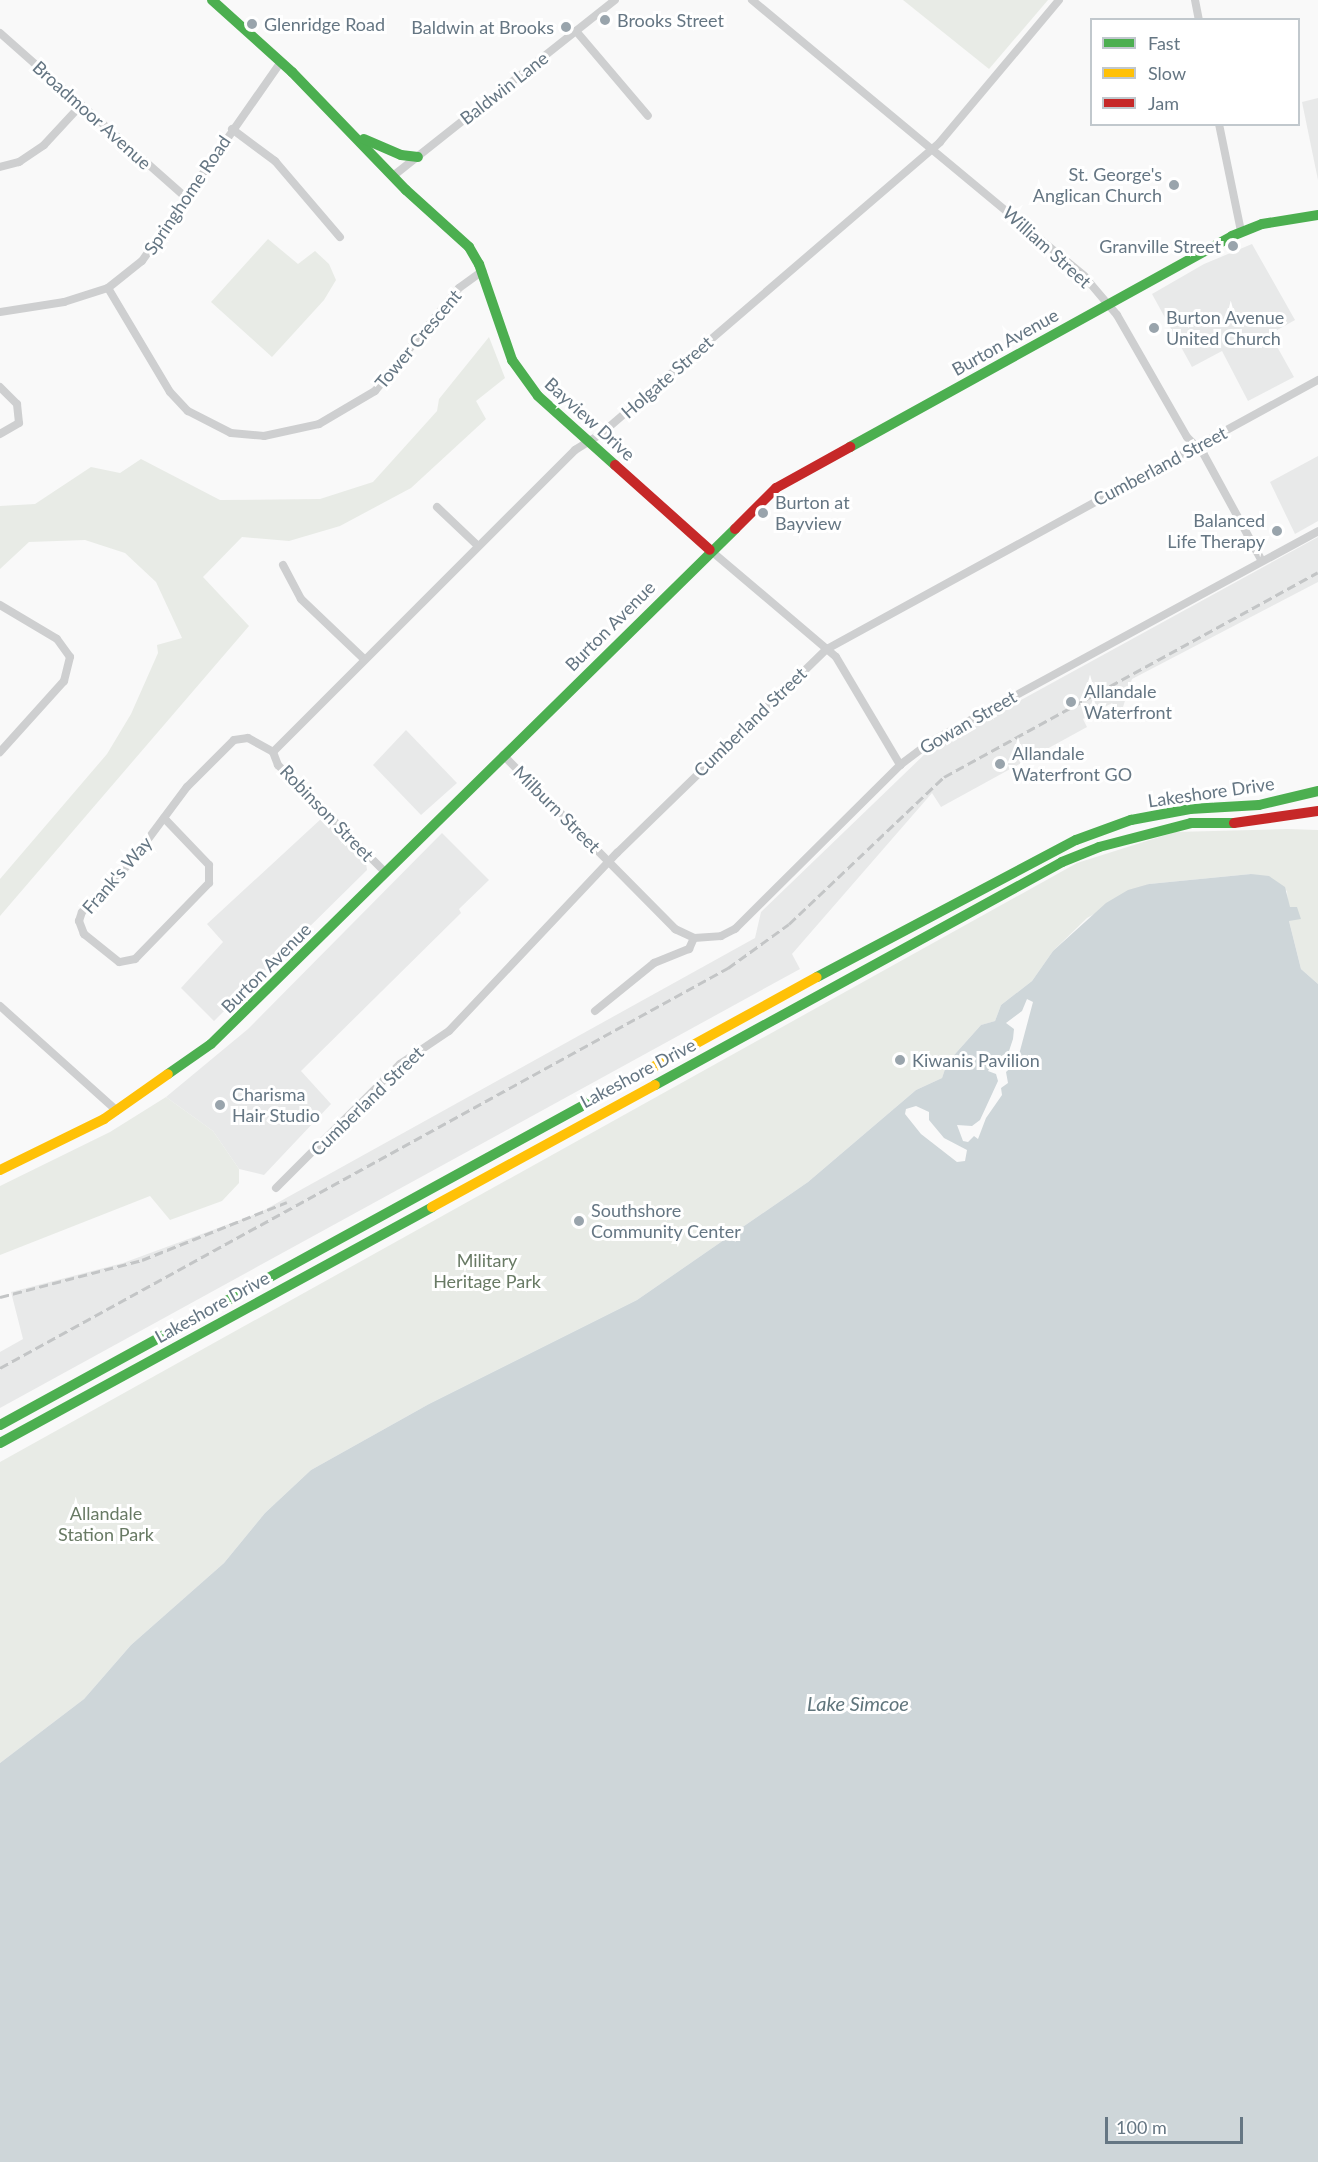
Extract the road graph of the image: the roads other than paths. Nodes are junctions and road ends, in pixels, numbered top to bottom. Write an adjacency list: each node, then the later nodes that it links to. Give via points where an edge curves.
1 (615, 0): 7 (street, Baldwin Lane)
2 (752, 0): 15 (street, William Street)
3 (1059, 0): 15 (street, Holgate Street)
4 (1195, 0): 6 (street)
5 (218, 2): 9 (main road, Bayview Drive)
6 (1199, 18)
7 (576, 31): 11 (street); 16 (street, Baldwin Lane)
8 (0, 33): 10 (street, Broadmoor Avenue)
9 (281, 62): 13 (street, Springhome Road); 14 (main road, Bayview Drive)
10 (81, 105): 17 (street, via 44,145 19,162); 19 (street, Broadmoor Avenue)
11 (648, 116)
12 (1219, 126): 21 (street)
13 (232, 129): 19 (street, Springhome Road); 22 (street, via 274,161)
14 (358, 137): 16 (main road, via 401,155); 18 (main road, Bayview Drive)
15 (933, 149): 25 (street, William Street, via 1073,265); 30 (street, Holgate Street)
16 (418, 156): 18 (street, Baldwin Lane)
17 (0, 167)
18 (393, 176): 23 (main road, Bayview Drive, via 469,247)
19 (184, 196): 24 (street, Springhome Road, via 142,261)
20 (1318, 215): 21 (main road, Burton Avenue)
21 (1241, 231): 25 (main road, Burton Avenue)
22 (340, 237)
23 (482, 271): 24 (street, Tower Crescent, via 459,288 385,381 361,401 313,426 264,436 231,433 188,411 170,392); 30 (main road, Bayview Drive, via 501,334 522,378)
24 (108, 288): 26 (street, Springhome Road, via 64,302)
25 (1108, 304): 31 (street, William Street); 35 (main road, Burton Avenue, via 776,488)
26 (0, 312)
27 (1318, 380): 31 (street, Cumberland Street)
28 (0, 387): 29 (street, via 17,404 19,423)
29 (0, 434)
30 (588, 442): 34 (street, Holgate Street); 35 (main road, Bayview Drive)
31 (1195, 447): 36 (street, William Street, via 1203,453); 39 (street, Cumberland Street)
32 (437, 507): 34 (street)
33 (1318, 531): 36 (street, Gowan Street)
34 (477, 545): 40 (street, Holgate Street)
35 (710, 550): 39 (street, Bayview Drive); 43 (main road, Burton Avenue)
36 (1262, 561): 44 (street, Gowan Street, via 942,735)
37 (283, 565): 40 (street, via 301,599)
38 (0, 605): 41 (street, via 57,639 70,657 64,681)
39 (827, 650): 44 (street, Bayview Drive, via 846,671); 48 (street, Cumberland Street)
40 (364, 659): 42 (street, Holgate Street)
41 (0, 752)
42 (273, 752): 47 (street, Frank's Way, via 248,738 234,740 187,787); 49 (street, Robinson Street, via 278,765)
43 (503, 755): 48 (street, Milburn Street); 49 (main road, Burton Avenue)
44 (900, 765): 50 (street, Gowan Street, via 735,929 721,936)
45 (1318, 791): 56 (main road, Lakeshore Drive, via 1258,805 1190,809 1131,820 1076,840 989,883)
46 (1318, 811): 57 (main road, Lakeshore Drive, via 1250,823 1191,823 1099,847 1062,862)
47 (164, 818): 47 (street, Frank's Way, via 209,865 209,883 135,959 119,962 84,934 80,916 131,862)
48 (610, 862): 50 (street, via 675,929); 55 (street, Cumberland Street, via 449,1031 400,1064)
49 (385, 872): 53 (main road, Burton Avenue, via 211,1044)
50 (694, 939): 52 (street, via 689,949 654,963)
51 (0, 1006): 53 (street)
52 (595, 1011)
53 (117, 1111): 54 (main road, Burton Avenue)
54 (0, 1170)
55 (276, 1188)
56 (0, 1425)
57 (0, 1443)

